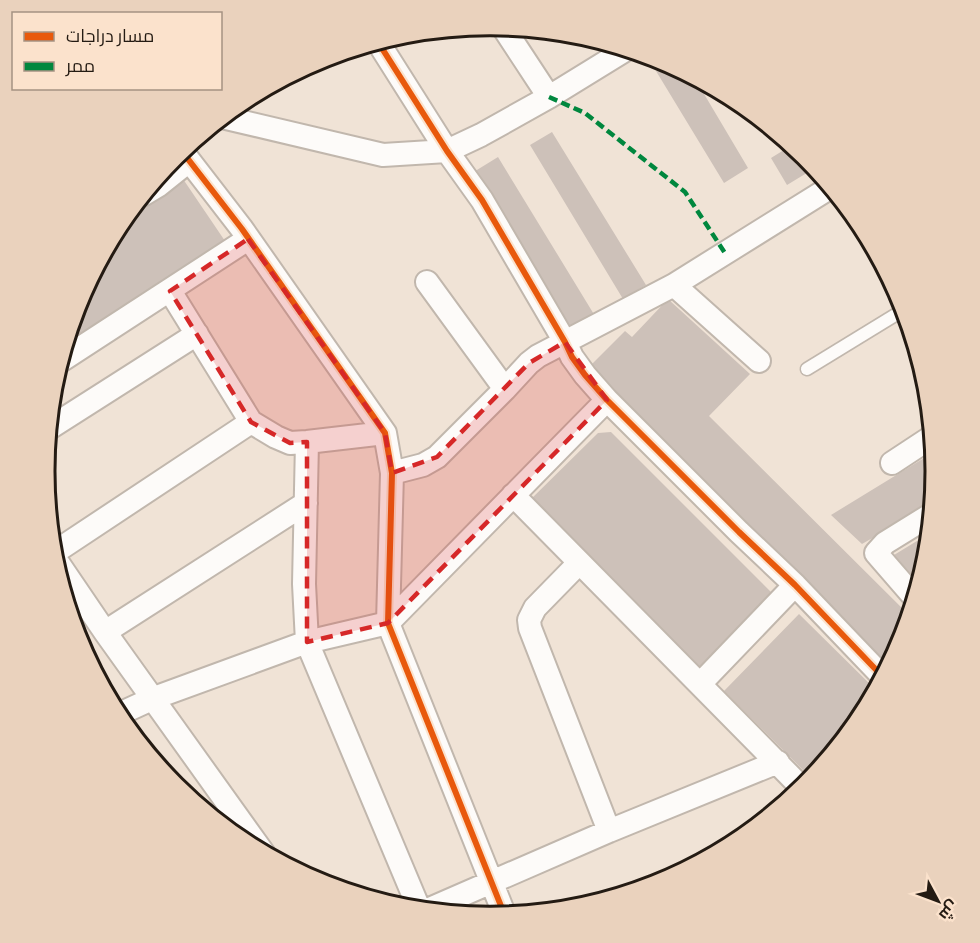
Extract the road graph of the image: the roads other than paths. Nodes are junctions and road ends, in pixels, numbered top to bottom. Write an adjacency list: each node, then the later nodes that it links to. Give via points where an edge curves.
1 (509, 37): 4 (street)
2 (383, 50): 6 (street)
3 (617, 55): 4 (street)
4 (549, 97): 6 (street)
5 (234, 120): 6 (street, via 383,155)
6 (447, 151): 15 (street, via 482,200)
7 (187, 159): 9 (street)
8 (824, 192): 11 (street)
9 (248, 239): 12 (street); 23 (street)
10 (427, 282): 19 (street)
11 (674, 285): 15 (street); 17 (street)
12 (170, 291): 14 (street); 16 (street)
13 (895, 314): 18 (lane)
14 (197, 334): 21 (street); 22 (street)
15 (565, 342): 19 (street, via 537,356); 20 (street, via 578,366)
16 (71, 352)
17 (759, 361)
18 (807, 369)
19 (505, 389): 27 (street, via 437,457)
20 (607, 400): 28 (street); 33 (street)
21 (251, 422): 24 (street, via 290,443); 31 (street)
22 (57, 423)
23 (385, 433): 24 (street); 27 (street)
24 (307, 442): 29 (street)
25 (925, 442): 26 (street)
26 (892, 464)
27 (392, 473): 36 (street)
28 (513, 495): 32 (street); 36 (street)
29 (306, 503): 37 (street); 38 (street)
30 (923, 520): 34 (street, via 876,553)
31 (62, 548)
32 (579, 563): 40 (street); 45 (street, via 535,608 529,620)
33 (795, 585): 39 (street); 40 (street)
34 (909, 591)
35 (74, 598): 37 (street)
36 (388, 623): 38 (street); 47 (street)
37 (105, 632): 41 (street)
38 (307, 642): 41 (street); 48 (street)
39 (877, 671)
40 (700, 684): 43 (street)
41 (154, 698): 42 (street); 46 (street)
42 (127, 711)
43 (778, 762): 44 (street); 45 (street)
44 (796, 781)
45 (609, 831): 47 (street)
46 (251, 836)
47 (492, 882): 49 (street); 50 (street)
48 (416, 901)
49 (441, 904)
50 (501, 907)

